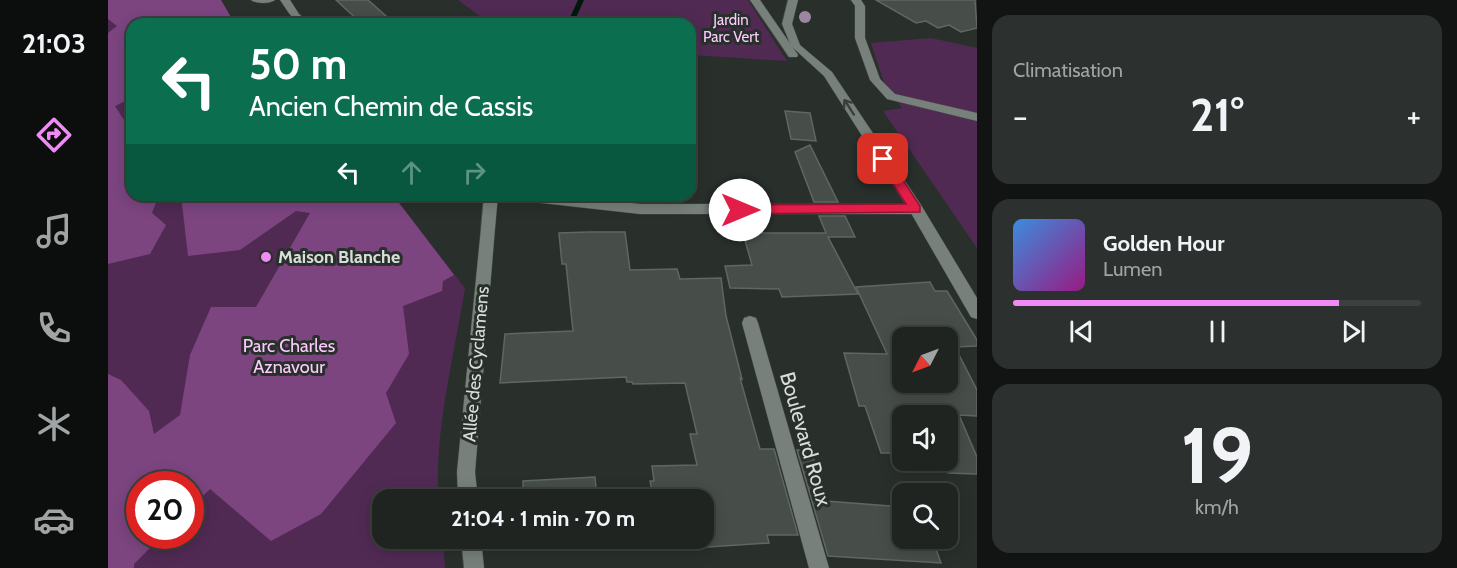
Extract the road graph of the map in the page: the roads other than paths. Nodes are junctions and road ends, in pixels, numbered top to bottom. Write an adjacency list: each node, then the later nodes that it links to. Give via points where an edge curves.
1 (256, 0): 2 (street)
2 (270, 0)
3 (285, 0): 7 (street)
4 (755, 0): 8 (street)
5 (793, 0): 12 (street, one-way to 5, via 828,74 796,46 787,24)
6 (856, 0): 9 (street, via 860,6 860,38 875,80 891,97)
7 (298, 18)
8 (793, 55)
9 (977, 117)
10 (490, 201): 15 (street, Allée des Cyclamens)
11 (569, 201): 12 (street, via 640,209)
12 (916, 209): 13 (street)
13 (977, 312)
14 (750, 322): 18 (street, Boulevard Roux)
15 (467, 489)
16 (472, 549): 17 (street)
17 (474, 568)
18 (819, 568)

